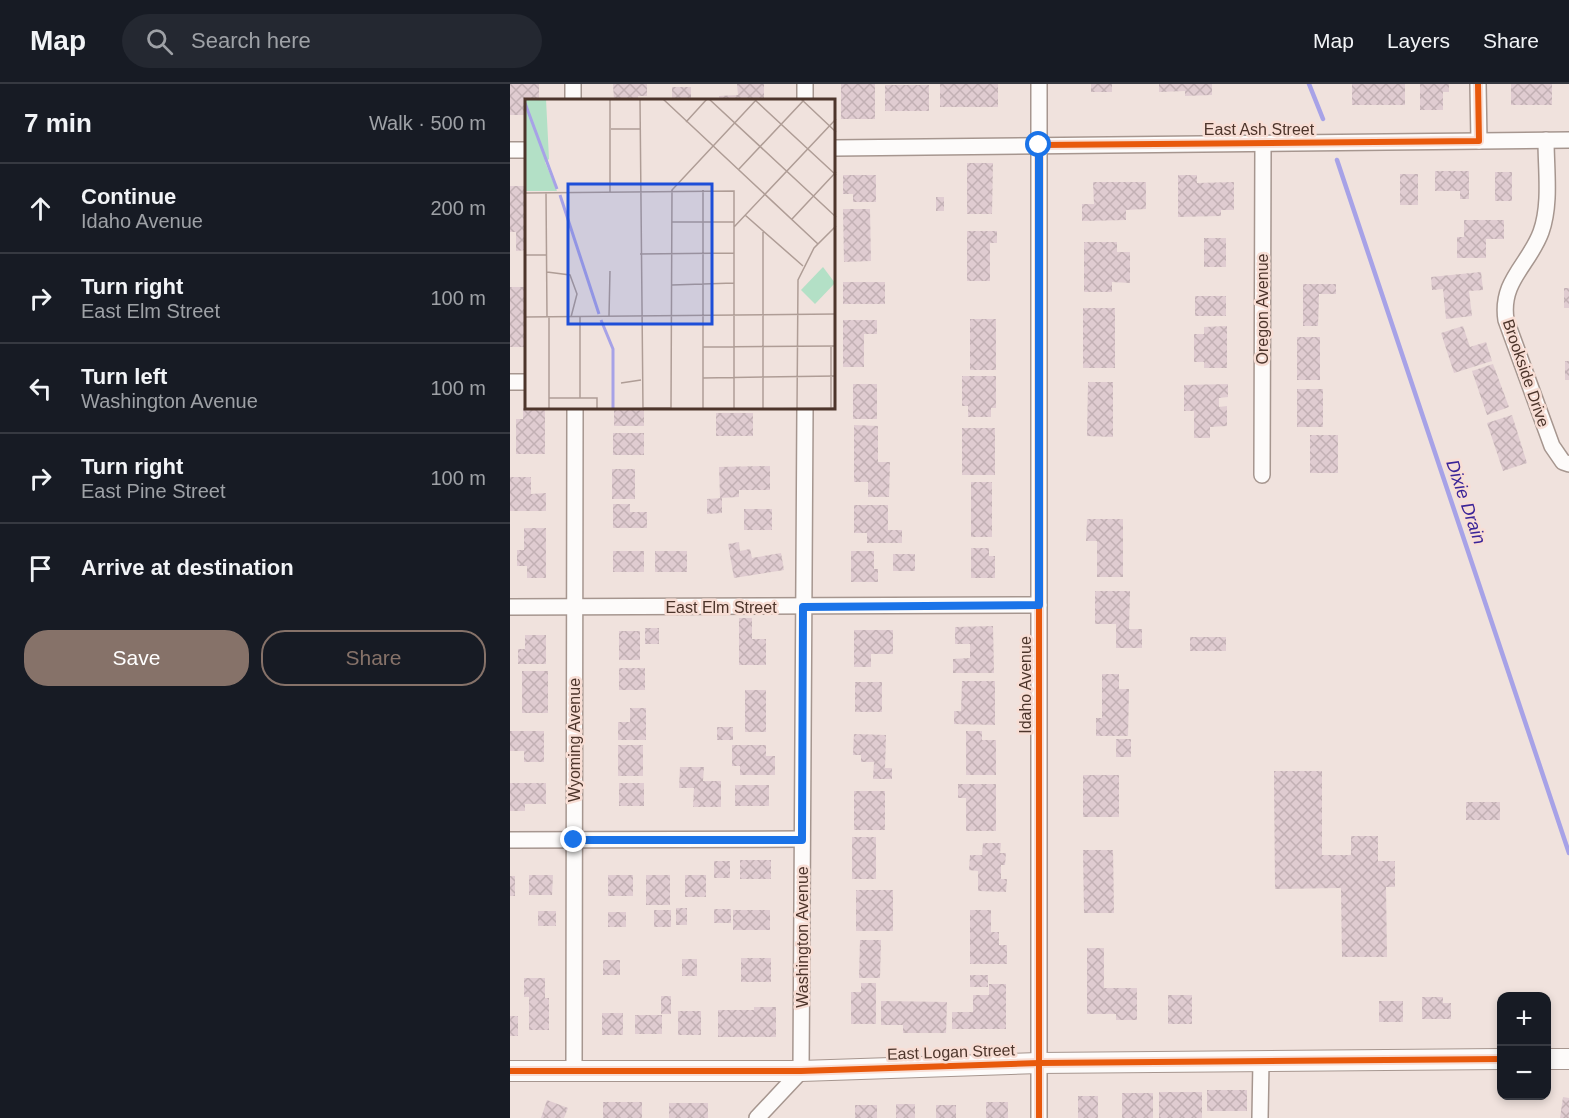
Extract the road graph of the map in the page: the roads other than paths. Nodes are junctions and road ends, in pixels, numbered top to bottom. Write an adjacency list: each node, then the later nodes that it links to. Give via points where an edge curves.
1 (1039, 84): 7 (street, Idaho Avenue)
2 (1479, 84): 5 (street)
3 (1546, 140): 4 (street, East Ash Street); 5 (street, East Ash Street); 11 (street, Brookside Drive, via 1546,213 1540,234 1504,304 1506,320 1552,446)
4 (1569, 140)
5 (1479, 141): 6 (street, East Ash Street)
6 (1263, 143): 7 (street, East Ash Street); 12 (street, Oregon Avenue)
7 (1039, 145): 8 (street, East Ash Street); 13 (street, Idaho Avenue)
8 (836, 147)
9 (575, 410): 15 (street, Wyoming Avenue)
10 (805, 410): 16 (street, Washington Avenue)
11 (1569, 464)
12 (1262, 475)
13 (1039, 605): 16 (street, East Elm Street); 24 (street, Idaho Avenue)
14 (510, 607): 15 (street, East Elm Street)
15 (574, 607): 16 (street, East Elm Street); 18 (street, Wyoming Avenue)
16 (803, 607): 19 (street, Washington Avenue)
17 (510, 840): 18 (street)
18 (574, 840): 19 (street); 26 (street, Wyoming Avenue)
19 (802, 840): 27 (street, Washington Avenue)
20 (1497, 1059): 23 (street, East Logan Street)
21 (1551, 1059): 22 (street)
22 (1569, 1059)
23 (1261, 1060): 24 (street, East Logan Street); 30 (street)
24 (1039, 1063): 27 (street, East Logan Street); 29 (street, Idaho Avenue)
25 (510, 1071): 26 (street, East Logan Street)
26 (574, 1071): 27 (street, East Logan Street)
27 (801, 1071): 28 (street)
28 (757, 1118)
29 (1039, 1118)
30 (1260, 1118)

